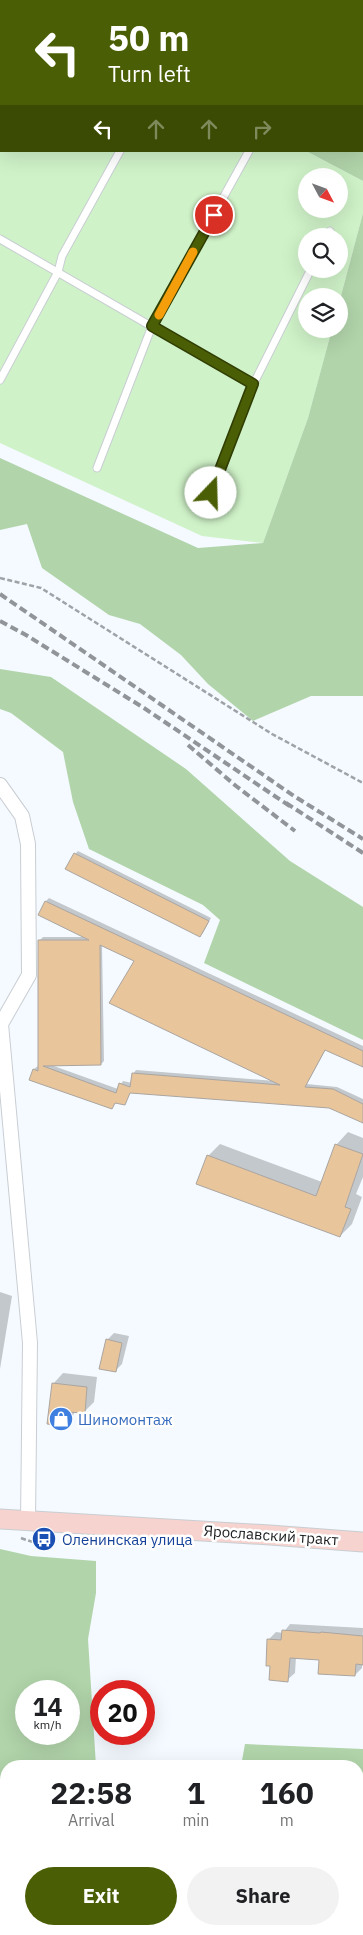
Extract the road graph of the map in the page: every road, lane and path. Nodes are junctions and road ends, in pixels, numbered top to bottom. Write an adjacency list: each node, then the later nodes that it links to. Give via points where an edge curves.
1 (119, 152): 4 (lane, via 62,256)
2 (248, 152): 6 (lane)
3 (0, 239): 4 (lane)
4 (58, 272): 6 (lane); 7 (lane)
5 (306, 278): 8 (lane)
6 (152, 326): 8 (lane); 9 (lane)
7 (0, 380)
8 (253, 384): 10 (lane)
9 (97, 468)
10 (211, 493)
11 (0, 578): 12 (path, via 41,588 272,734)
12 (363, 783)
13 (0, 785): 15 (street, via 22,816 28,844 29,975)
14 (0, 1009): 15 (street)
15 (0, 1024): 17 (street, via 30,1343)
16 (0, 1519): 17 (street, Ярославский тракт)
17 (28, 1521): 18 (street, Ярославский тракт)
18 (363, 1542)

